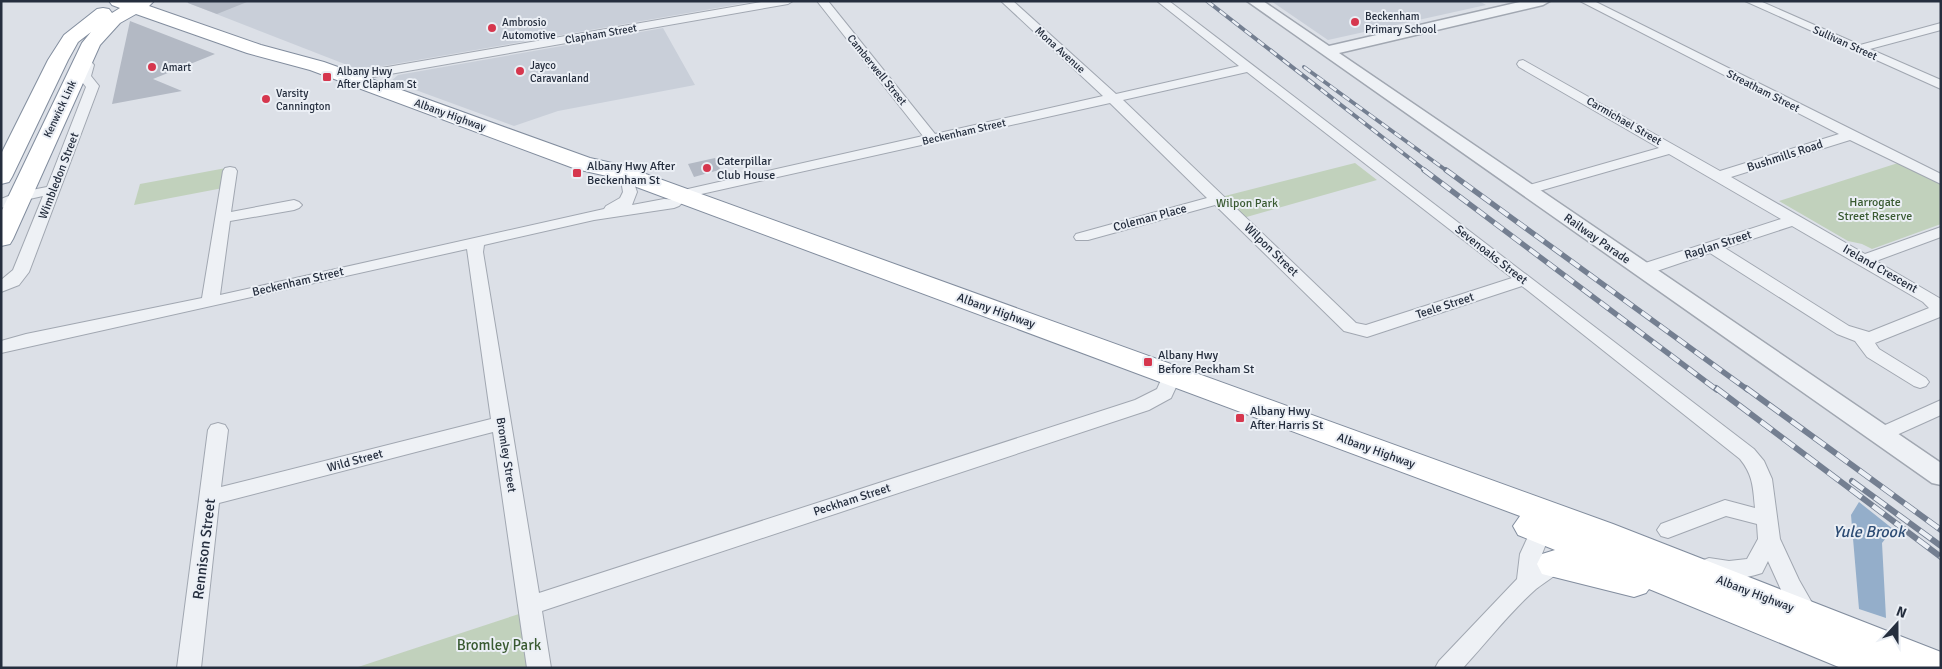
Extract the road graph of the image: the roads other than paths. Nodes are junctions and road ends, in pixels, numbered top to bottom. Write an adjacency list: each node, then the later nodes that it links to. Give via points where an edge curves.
1 (95, 1): 13 (highway, via 93,8 76,26)
2 (158, 1): 18 (highway, Albany Highway)
3 (788, 1): 20 (street, Clapham Street, via 370,74)
4 (822, 1): 24 (street, Camberwell Street)
5 (1006, 1): 22 (street, Mona Avenue)
6 (1162, 1): 19 (street, Sevenoaks Street)
7 (1254, 1): 15 (street, Railway Parade)
8 (1543, 1): 15 (street)
9 (1585, 1): 23 (street, Streatham Street)
10 (1750, 1): 14 (street, Sullivan Street)
11 (128, 3): 13 (highway, Kenwick Link, via 96,17); 16 (highway, Kenwick Link, via 91,43); 18 (highway, Albany Highway, via 245,46)
12 (1941, 26): 14 (street)
13 (71, 39): 29 (highway, Kenwick Link)
14 (1858, 49): 21 (street, Sullivan Street)
15 (1326, 51): 33 (street, Railway Parade)
16 (84, 60): 32 (street, Wimbledon Street, via 88,65 84,77 93,86); 36 (highway, Kenwick Link)
17 (1524, 64): 25 (street, Carmichael Street)
18 (317, 66): 20 (highway, Albany Highway)
19 (1248, 68): 22 (street, Beckenham Street); 48 (street, Sevenoaks Street)
20 (356, 80): 26 (highway, Albany Highway)
21 (1941, 85)
22 (1113, 98): 24 (street, Beckenham Street); 35 (street, Wilpon Street)
23 (1851, 135): 28 (street, Bushmills Road); 30 (street, Streatham Street)
24 (932, 139): 34 (street, Beckenham Street)
25 (1671, 149): 28 (street, Ireland Crescent); 33 (street, Carmichael Street)
26 (584, 164): 31 (highway, Albany Highway); 34 (highway, Albany Highway, via 613,170)
27 (230, 171): 39 (street)
28 (1720, 176): 40 (street, Ireland Crescent)
29 (1, 177)
30 (1941, 180)
31 (629, 186): 34 (highway, Albany Highway); 38 (street, Beckenham Street, via 629,196 624,203)
32 (54, 190): 36 (street); 49 (street, Wimbledon Street, via 19,275)
33 (1527, 190): 47 (street, Railway Parade)
34 (677, 199): 38 (street, Beckenham Street); 58 (highway, Albany Highway); 67 (highway, Albany Highway)
35 (1219, 199): 42 (street, Coleman Place); 52 (street, Wilpon Street, via 1350,327)
36 (11, 200): 43 (highway, Kenwick Link)
37 (294, 205): 39 (street)
38 (594, 215): 44 (street, Beckenham Street)
39 (224, 218): 50 (street)
40 (1794, 220): 45 (street, Raglan Street); 46 (street, Ireland Crescent)
41 (1941, 232): 46 (street)
42 (1082, 237)
43 (1, 239)
44 (476, 242): 50 (street, Beckenham Street); 60 (street, Bromley Street)
45 (1712, 247): 47 (street, Raglan Street); 54 (street, via 1843,330)
46 (1864, 260): 51 (street, Ireland Crescent)
47 (1642, 270): 62 (street, Railway Parade)
48 (1523, 280): 52 (street, Teele Street); 65 (street, Sevenoaks Street, via 1758,466)
49 (1, 287)
50 (210, 302): 53 (street, Beckenham Street)
51 (1939, 304): 54 (street, Ireland Crescent, via 1934,314 1876,336)
52 (1367, 331)
53 (57, 335): 55 (street, Beckenham Street); 56 (street)
54 (1861, 337): 57 (street, via 1873,353)
55 (1, 348)
56 (1, 356)
57 (1920, 382)
58 (1168, 386): 67 (highway, Albany Highway); 68 (street, Peckham Street, via 1164,393 1142,405)
59 (1941, 407): 62 (street)
60 (501, 423): 64 (street, Wild Street); 68 (street, Bromley Street)
61 (218, 430): 64 (street, Rennison Street)
62 (1882, 435): 63 (street, Railway Parade)
63 (1941, 476)
64 (210, 498): 70 (street, Rennison Street)
65 (1769, 529): 66 (street, via 1725,508); 67 (street, via 1754,567 1729,570); 69 (street, Sevenoaks Street)
66 (1668, 530)
67 (1560, 542): 69 (highway, Albany Highway); 69 (highway, via 1661,590 1697,600 1762,627); 72 (street)
68 (530, 605): 71 (street, Bromley Street)
69 (1805, 624): 73 (highway, Albany Highway); 74 (highway, Albany Highway)
70 (189, 668)
71 (540, 668)
72 (1447, 668)
73 (1883, 668)
74 (1939, 668)

